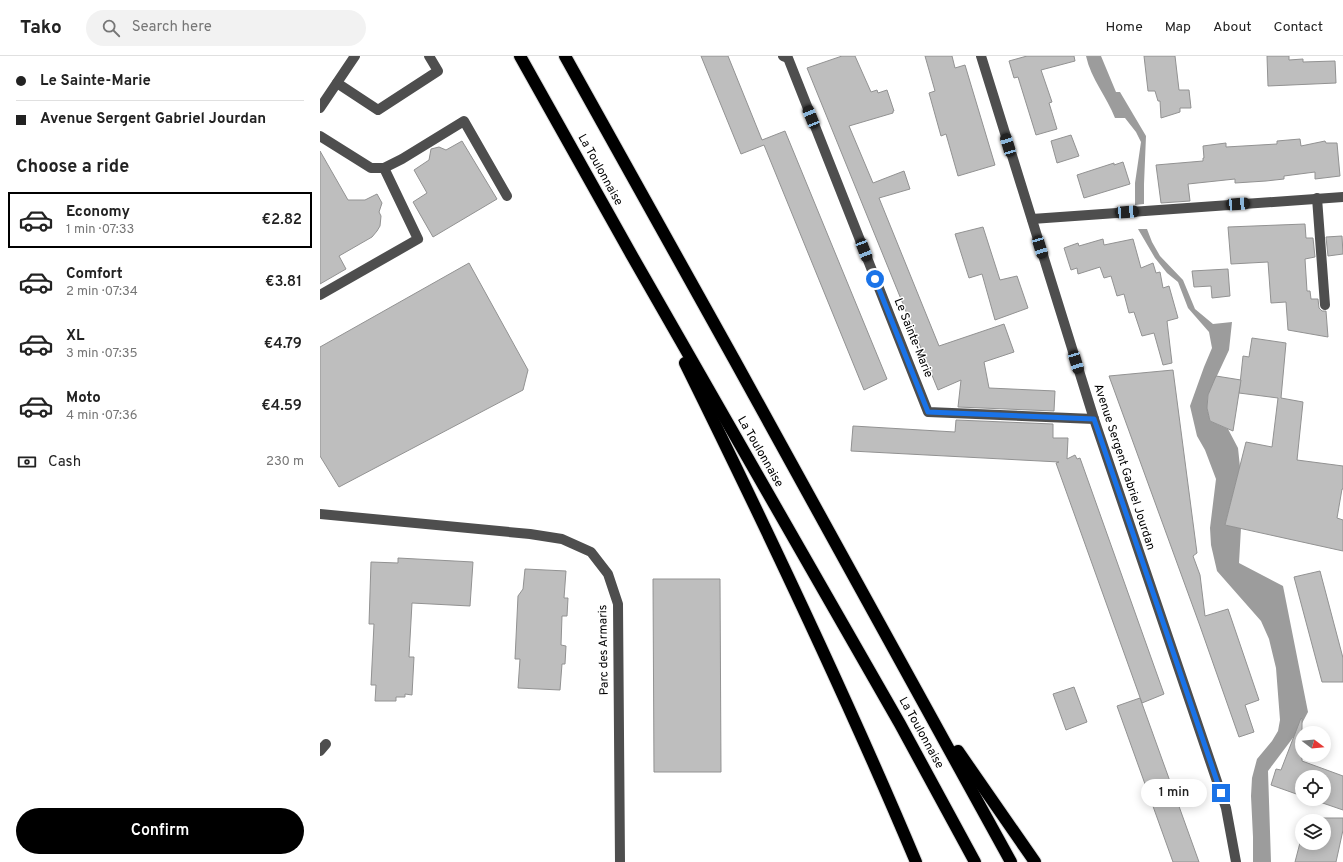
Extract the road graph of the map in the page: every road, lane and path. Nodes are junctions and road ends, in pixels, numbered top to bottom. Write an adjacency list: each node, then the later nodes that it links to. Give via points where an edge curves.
1 (355, 56): 7 (street)
2 (429, 56): 7 (street, via 438,71 378,110)
3 (520, 56): 15 (highway, La Toulonnaise)
4 (565, 56): 20 (highway, La Toulonnaise)
5 (783, 56): 18 (street, Le Sainte-Marie, via 788,58 928,412)
6 (981, 56): 14 (street, Avenue Sergent Gabriel Jourdan)
7 (337, 83): 8 (street)
8 (320, 108)
9 (320, 136): 10 (street, via 371,168)
10 (384, 168): 11 (street, via 464,121); 16 (street, via 418,239)
11 (507, 196)
12 (1343, 197): 13 (street)
13 (1317, 198): 14 (street); 17 (street)
14 (1032, 219): 18 (street, Avenue Sergent Gabriel Jourdan)
15 (631, 254): 22 (highway, via 747,490); 23 (highway, La Toulonnaise, via 896,717)
16 (320, 295)
17 (1325, 305)
18 (1094, 419): 26 (street, Avenue Sergent Gabriel Jourdan, via 1226,808)
19 (320, 514): 21 (street, Parc des Armaris, via 530,534 562,539 591,552 608,574 618,604)
20 (919, 696): 24 (highway, La Toulonnaise); 25 (highway)
21 (620, 862)
22 (916, 862)
23 (975, 862)
24 (1011, 862)
25 (1034, 862)
26 (1236, 862)

